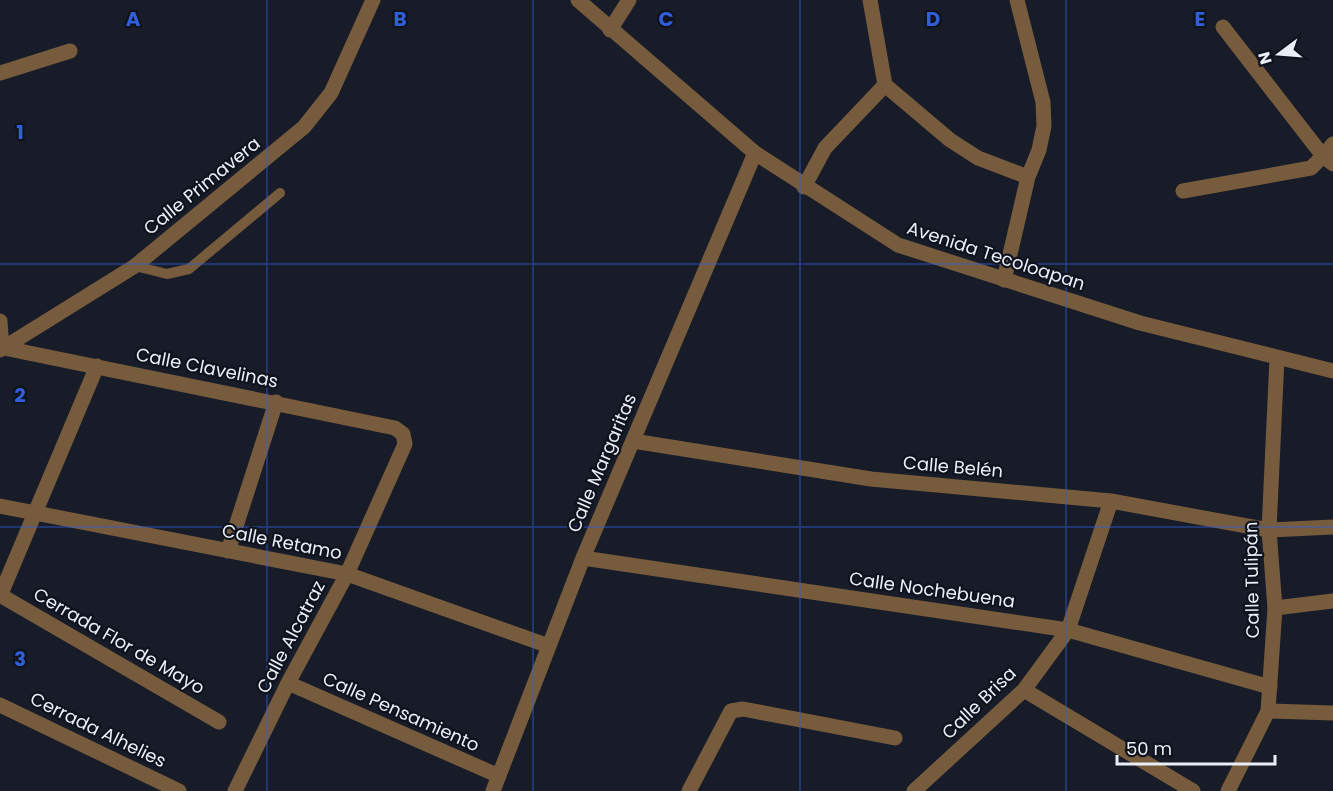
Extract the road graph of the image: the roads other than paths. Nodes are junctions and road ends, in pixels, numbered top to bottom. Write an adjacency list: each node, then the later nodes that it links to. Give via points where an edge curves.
1 (373, 0): 17 (street, Calle Primavera, via 331,93 304,128)
2 (578, 0): 7 (street, Avenida Tecoloapan)
3 (629, 0): 7 (street)
4 (870, 0): 10 (street)
5 (1017, 0): 13 (street, via 1043,102 1044,126)
6 (1223, 27): 12 (street)
7 (610, 30): 11 (street, Avenida Tecoloapan)
8 (70, 51): 9 (street)
9 (0, 73)
10 (885, 85): 13 (street, via 950,140 978,158); 14 (street, via 825,148)
11 (755, 153): 14 (street, Avenida Tecoloapan); 26 (street, Calle Margaritas)
12 (1330, 155): 15 (street, via 1311,168)
13 (1028, 177): 18 (street)
14 (804, 186): 18 (street, Avenida Tecoloapan, via 898,245)
15 (1183, 191)
16 (280, 193): 17 (lane, via 189,269 167,274)
17 (135, 266): 20 (street, Calle Primavera)
18 (1004, 280): 21 (street, Avenida Tecoloapan, via 1140,323)
19 (0, 321): 20 (street)
20 (1, 348): 22 (street, Calle Clavelinas)
21 (1278, 358): 23 (street, Avenida Tecoloapan); 31 (street, Calle Tulipán)
22 (97, 366): 24 (street, Calle Clavelinas); 29 (street)
23 (1333, 371)
24 (276, 402): 25 (street, Calle Clavelinas, via 395,428); 32 (street)
25 (403, 434): 34 (street, Calle Alcatraz, via 405,444)
26 (633, 441): 27 (street, Calle Belén, via 871,479); 33 (street, Calle Margaritas)
27 (1111, 501): 31 (street, Calle Belén); 38 (street, Calle Brisa)
28 (0, 506): 29 (street, Calle Retamo)
29 (37, 513): 32 (street, Calle Retamo); 35 (street)
30 (1333, 527): 31 (street, Calle Belén)
31 (1269, 530): 37 (street, Calle Tulipán)
32 (228, 551): 34 (street, Calle Retamo)
33 (583, 558): 38 (street, Calle Nochebuena); 39 (street, Calle Margaritas)
34 (347, 574): 39 (street, Calle Retamo); 40 (street, Calle Alcatraz)
35 (0, 596): 46 (street, Cerrada Flor de Mayo)
36 (1333, 601): 37 (street)
37 (1275, 608): 41 (street, Calle Tulipán)
38 (1068, 630): 41 (street, Calle Nochebuena); 42 (street, Calle Brisa)
39 (549, 646): 48 (street, Calle Margaritas)
40 (288, 683): 48 (street, Calle Pensamiento); 51 (street, Calle Alcatraz)
41 (1270, 687): 44 (street, Calle Tulipán)
42 (1024, 690): 49 (street, Calle Brisa); 54 (street)
43 (0, 705): 50 (street, Cerrada Alhelies)
44 (1268, 711): 45 (street); 55 (street, Calle Tulipán)
45 (1333, 713)
46 (219, 722)
47 (895, 738): 53 (street, via 743,709 730,711)
48 (499, 776): 52 (street, Calle Margaritas)
49 (918, 790)
50 (179, 791)
51 (235, 791)
52 (493, 791)
53 (689, 791)
54 (1193, 791)
55 (1228, 791)

